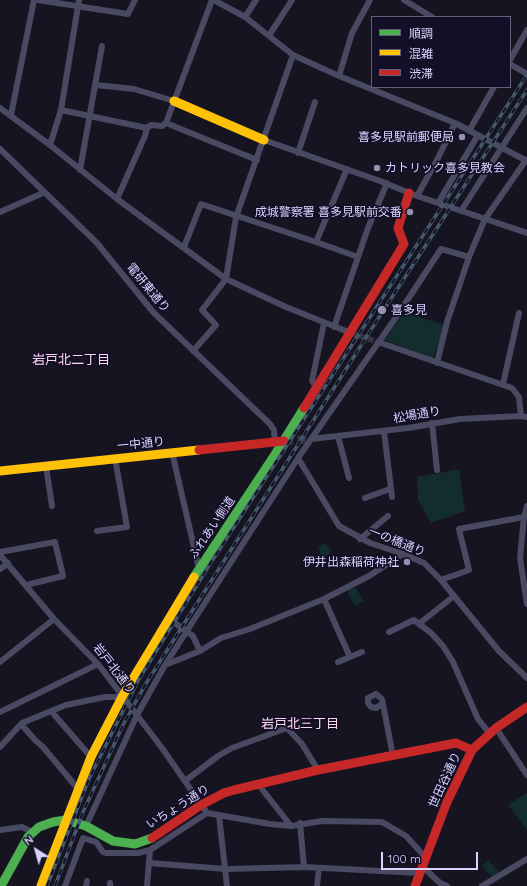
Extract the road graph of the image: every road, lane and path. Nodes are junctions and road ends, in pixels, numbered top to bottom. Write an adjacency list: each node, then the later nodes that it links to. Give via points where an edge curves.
1 (34, 0): 27 (street)
2 (38, 0): 9 (street)
3 (135, 0): 9 (street, via 128,14)
4 (213, 0): 10 (street); 22 (street)
5 (256, 0): 10 (street)
6 (292, 0): 13 (street)
7 (370, 0): 19 (street, via 352,33)
8 (404, 0): 11 (street)
9 (79, 3): 26 (street)
10 (245, 16): 13 (street)
11 (430, 16)
12 (527, 30): 16 (street)
13 (270, 34): 15 (street)
14 (102, 46): 20 (street)
15 (294, 54): 19 (street); 34 (street)
16 (511, 58)
17 (511, 65): 18 (street)
18 (527, 74)
19 (339, 76): 30 (street)
20 (96, 85): 22 (street, via 134,89); 28 (street)
21 (493, 88): 32 (street)
22 (174, 101): 29 (street); 34 (street)
23 (315, 102): 38 (street)
24 (0, 108): 27 (street)
25 (527, 108): 36 (street)
26 (61, 110): 28 (street); 35 (street)
27 (11, 115): 35 (street)
28 (90, 117): 31 (street); 42 (street)
29 (166, 123): 31 (street, via 162,126 150,125); 39 (street)
30 (455, 123): 32 (street); 45 (street, via 437,160)
31 (147, 128): 46 (street)
32 (469, 131): 33 (street)
33 (478, 135): 36 (street); 47 (street)
34 (264, 140): 38 (street); 39 (street)
35 (50, 145): 42 (street)
36 (502, 148): 40 (street); 48 (street)
37 (0, 149): 44 (street, 電研東通り)
38 (298, 153): 41 (street)
39 (257, 160): 50 (street)
40 (526, 160): 51 (street)
41 (347, 169): 43 (street); 53 (street)
42 (80, 170): 46 (street)
43 (387, 183): 45 (street); 56 (street)
44 (43, 193): 49 (street); 63 (street, 電研東通り, via 97,243 153,312)
45 (413, 195): 47 (street); 61 (street, ふれあい側道, via 398,228 404,244)
46 (117, 199): 54 (street)
47 (438, 203): 48 (street)
48 (461, 211): 51 (street)
49 (0, 212)
50 (236, 217): 53 (street); 54 (street, via 201,204); 57 (street)
51 (485, 219): 52 (street); 55 (street)
52 (527, 233)
53 (316, 242): 56 (street)
54 (184, 247): 57 (street)
55 (469, 257): 62 (street, via 441,249); 64 (street, via 447,322)
56 (358, 258): 60 (street)
57 (226, 279): 59 (street); 63 (street, via 202,310 216,325)
58 (519, 313): 65 (street)
59 (324, 323): 60 (street); 66 (street, via 312,381)
60 (334, 327): 61 (street)
61 (351, 333): 66 (street, ふれあい側道)
62 (378, 342): 64 (street); 71 (street)
63 (193, 351): 72 (street, 電研東通り, via 272,427)
64 (437, 363): 65 (street)
65 (503, 384): 67 (street, via 512,388 519,397)
66 (317, 387): 72 (street, ふれあい側道)
67 (524, 416): 68 (street, 松場通り, via 480,417)
68 (432, 423): 69 (street, 松場通り); 78 (street)
69 (384, 431): 70 (street, 松場通り); 80 (street)
70 (338, 436): 71 (street, 松場通り); 79 (street)
71 (311, 439): 75 (street)
72 (279, 441): 73 (street, 一中通り); 93 (street, ふれあい側道)
73 (172, 452): 74 (street, 一中通り); 93 (street)
74 (115, 458): 76 (street, 一中通り); 87 (street, via 126,526)
75 (298, 458): 88 (street, 一の橋通り, via 339,526); 102 (street)
76 (46, 466): 77 (street, 一中通り); 83 (street)
77 (0, 470)
78 (437, 470)
79 (349, 478)
80 (390, 489): 81 (street); 82 (street)
81 (365, 498)
82 (392, 498)
83 (52, 506)
84 (527, 506): 86 (street)
85 (388, 516): 88 (street)
86 (524, 517): 94 (street, via 459,528 469,570); 98 (street, via 520,558)
87 (97, 531)
88 (360, 538): 90 (street, 一の橋通り)
89 (0, 554): 91 (street, 岩戸北通り); 95 (street, via 55,542 63,576)
90 (403, 554): 94 (street, 一の橋通り, via 424,563); 97 (street)
91 (8, 563): 92 (street); 95 (street, 岩戸北通り)
92 (0, 569)
93 (199, 569): 99 (street, ふれあい側道)
94 (441, 580): 96 (street, 一の橋通り)
95 (26, 585): 100 (street, 岩戸北通り)
96 (454, 596): 101 (street); 111 (street, 一の橋通り, via 499,651)
97 (324, 600): 104 (street, via 221,638); 106 (street)
98 (527, 604)
99 (168, 618): 102 (street); 112 (street, ふれあい側道)
100 (54, 619): 107 (street); 109 (street, 岩戸北通り)
101 (420, 623): 103 (street, via 414,620); 119 (street, via 443,646 454,662 478,719)
102 (187, 631): 104 (street, via 193,636); 110 (street)
103 (389, 632)
104 (200, 650): 110 (street)
105 (362, 652): 106 (street)
106 (350, 657): 108 (street)
107 (0, 662)
108 (338, 662)
109 (98, 664): 112 (street, 岩戸北通り); 116 (street)
110 (165, 665): 117 (street)
111 (527, 678)
112 (122, 697): 115 (street, via 84,701); 117 (street, 岩戸北通り); 123 (street, ふれあい側道)
113 (382, 704): 122 (street)
114 (527, 707): 119 (street, 世田谷通り)
115 (51, 711): 118 (street); 123 (street)
116 (0, 712)
117 (138, 716): 126 (street, 岩戸北通り); 133 (street)
118 (21, 724): 120 (street); 128 (street, via 43,746)
119 (493, 731): 121 (street, 世田谷通り); 125 (street)
120 (0, 747)
121 (472, 750): 122 (street, いちょう通り, via 456,743); 140 (street, 世田谷通り, via 447,802)
122 (393, 756): 124 (street, いちょう通り)
123 (91, 757): 128 (street, ふれあい側道)
124 (318, 770): 126 (street, via 302,744 287,728 232,748); 127 (street, いちょう通り)
125 (527, 775)
126 (184, 781): 129 (street, 岩戸北通り)
127 (258, 784): 129 (street, いちょう通り, via 224,793); 134 (street)
128 (78, 789): 131 (street, ふれあい側道)
129 (204, 809): 130 (street); 133 (street, いちょう通り, via 153,838 135,844 113,841); 137 (street)
130 (219, 816): 134 (street); 142 (street)
131 (66, 820): 133 (street, いちょう通り); 136 (street, いちょう通り, via 44,825); 145 (street, ふれあい側道)
132 (300, 823): 134 (street); 140 (street, via 382,822 406,836); 141 (street)
133 (86, 826)
134 (291, 826)
135 (0, 830): 136 (street, via 22,827)
136 (32, 832): 144 (street)
137 (150, 850): 139 (street); 146 (street, via 138,853 106,853 102,852 96,842 83,838)
138 (527, 859): 152 (street)
139 (149, 863): 142 (street); 147 (street)
140 (423, 866): 143 (street); 150 (street, 世田谷通り); 151 (street, via 440,883)
141 (304, 867): 142 (street); 143 (street)
142 (226, 868): 148 (street)
143 (319, 868): 149 (street)
144 (2, 886)
145 (41, 886)
146 (65, 886)
147 (147, 886)
148 (227, 886)
149 (317, 886)
150 (415, 886)
151 (447, 886)
152 (482, 886)

